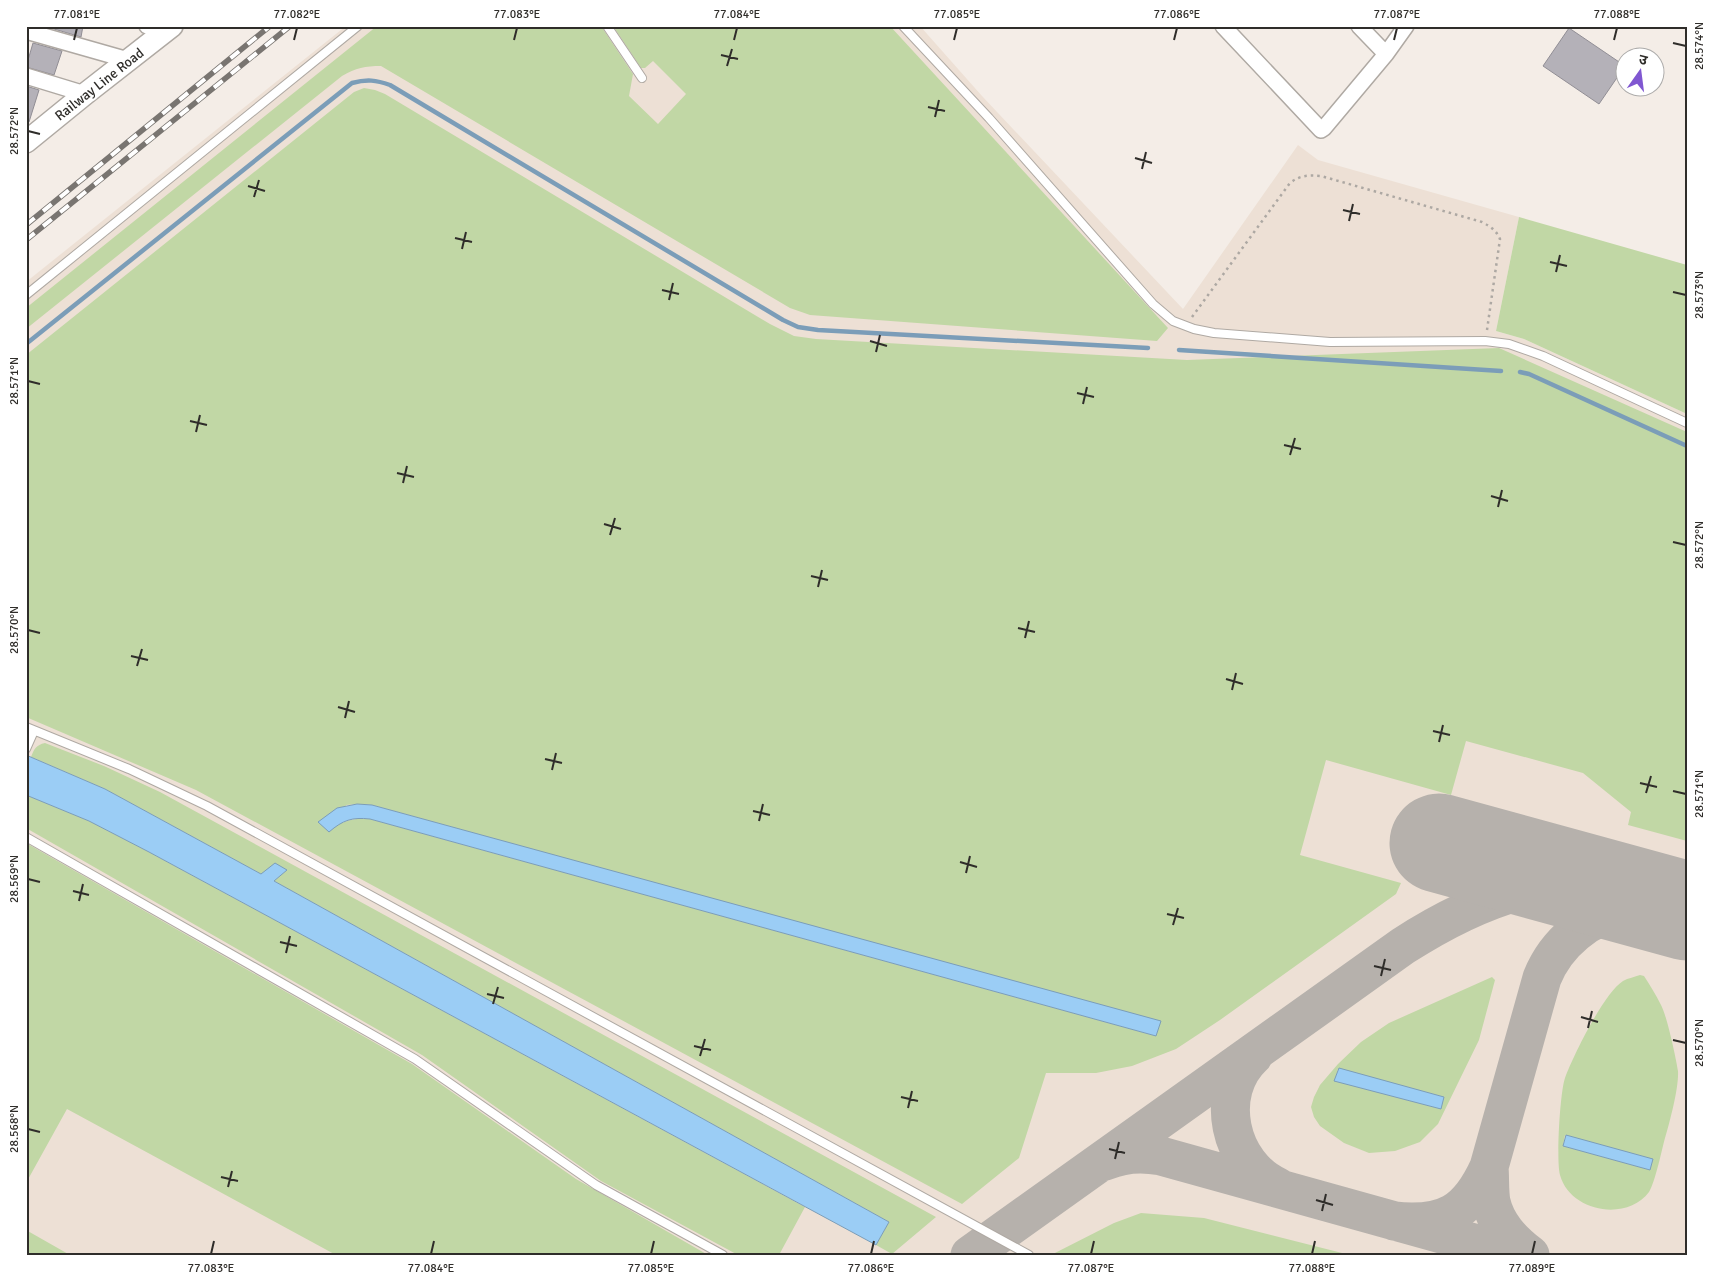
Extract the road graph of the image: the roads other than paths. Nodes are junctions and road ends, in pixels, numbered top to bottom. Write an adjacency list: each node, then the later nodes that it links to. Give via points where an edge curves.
1 (358, 26): 15 (lane)
2 (607, 26): 12 (lane)
3 (903, 26): 16 (lane, via 1153,304 1172,321 1214,333 1330,342 1485,341 1510,344)
4 (1223, 26): 9 (street, via 1321,130)
5 (1359, 26): 9 (street)
6 (1406, 26): 9 (street)
7 (162, 28): 10 (street, Railway Line Road)
8 (26, 31): 10 (street)
9 (1386, 54)
10 (128, 60): 13 (street, Railway Line Road)
11 (26, 76): 13 (street)
12 (642, 78)
13 (85, 94): 14 (street, Railway Line Road)
14 (31, 134)
15 (26, 295)
16 (1687, 423)
17 (30, 729): 18 (lane); 21 (lane, via 129,769 207,806)
18 (26, 749)
19 (26, 837): 20 (lane, via 415,1059 596,1185)
20 (723, 1255)
21 (1029, 1255)

